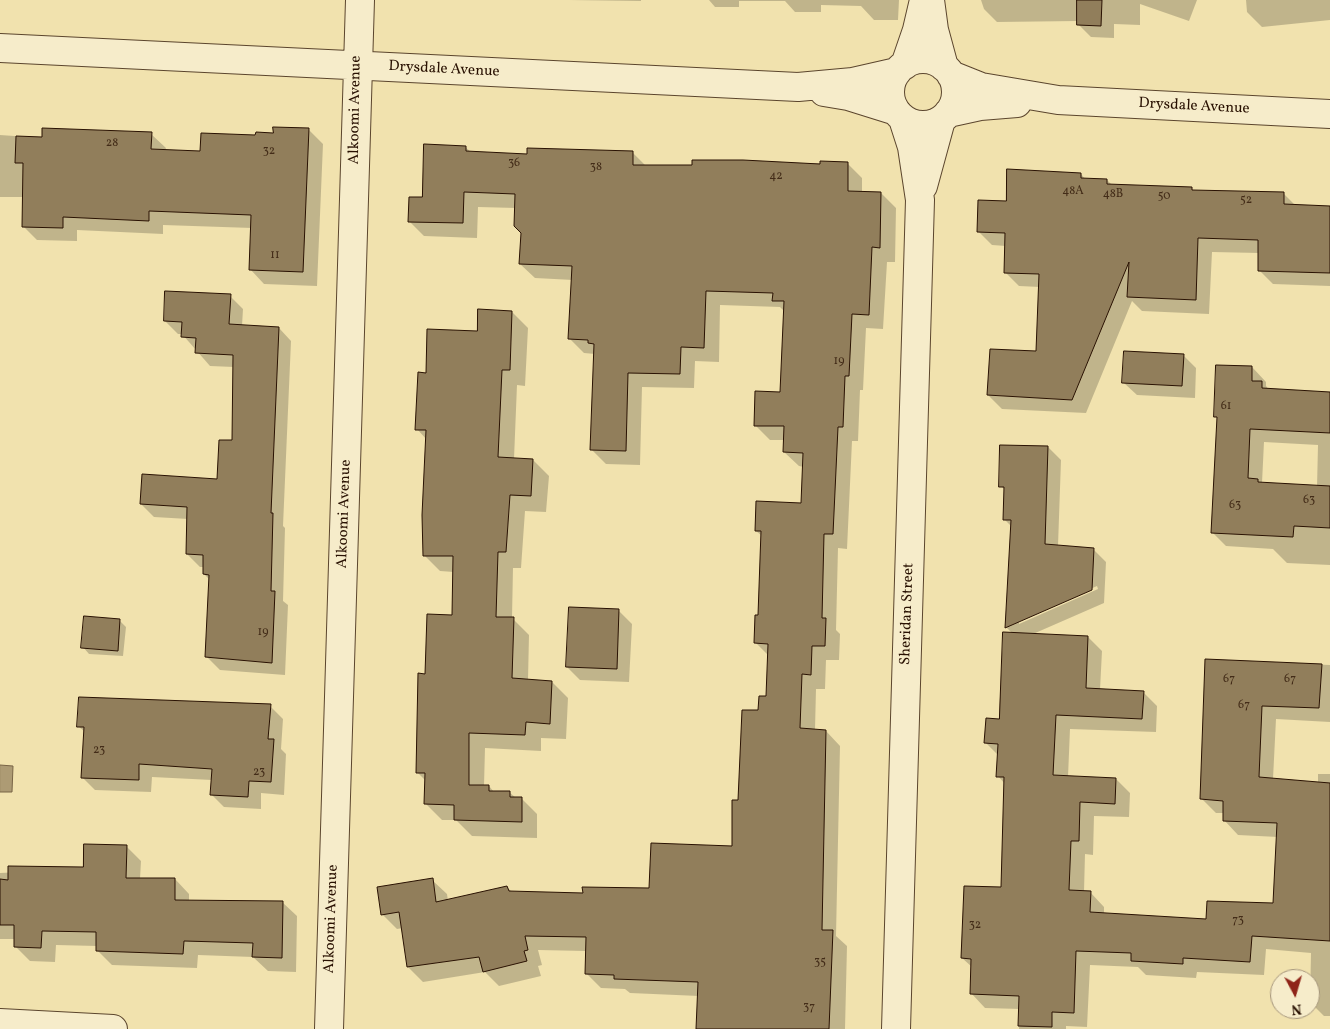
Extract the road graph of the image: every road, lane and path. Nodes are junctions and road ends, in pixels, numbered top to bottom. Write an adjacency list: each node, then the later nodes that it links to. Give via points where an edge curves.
1 (360, 0): 5 (street, Alkoomi Avenue)
2 (924, 0): 6 (street, via 917,30)
3 (930, 0): 7 (street, via 934,30)
4 (0, 48): 5 (street, Drysdale Avenue)
5 (357, 66): 8 (street, Drysdale Avenue); 17 (street, Alkoomi Avenue)
6 (901, 68): 7 (street, via 925,59); 8 (street, Drysdale Avenue, via 852,82); 11 (street, via 890,92)
7 (948, 71): 9 (street, Drysdale Avenue, via 982,87); 12 (street, via 956,95)
8 (798, 87): 11 (street, Drysdale Avenue, via 848,96)
9 (1058, 100): 10 (street, Drysdale Avenue); 12 (street, Drysdale Avenue, via 980,106)
10 (1330, 114)
11 (899, 115): 12 (street, via 922,125); 13 (street, Sheridan Street, via 912,147)
12 (945, 117): 13 (street, Sheridan Street)
13 (920, 200): 18 (street, Sheridan Street)
14 (0, 1023): 15 (street)
15 (102, 1029): 16 (street)
16 (113, 1029)
17 (329, 1029)
18 (896, 1029)

